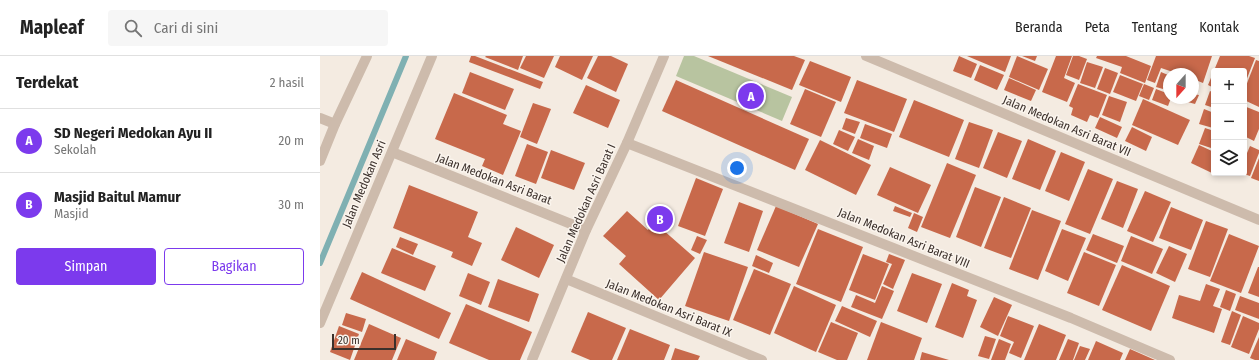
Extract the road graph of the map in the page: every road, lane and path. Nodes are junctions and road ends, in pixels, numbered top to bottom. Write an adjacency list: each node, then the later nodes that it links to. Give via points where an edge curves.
1 (368, 56): 6 (street)
2 (432, 56): 8 (street, Jalan Medokan Asri)
3 (664, 56): 7 (street, Jalan Medokan Asri Barat I)
4 (866, 56): 10 (street, Jalan Medokan Asri Barat VII)
5 (320, 118): 6 (street)
6 (335, 124): 9 (street)
7 (627, 142): 11 (street, Jalan Medokan Asri Barat I); 16 (street, Jalan Medokan Asri Barat VIII, via 1071,318)
8 (392, 152): 11 (street, Jalan Medokan Asri Barat); 13 (street, Jalan Medokan Asri)
9 (320, 161)
10 (1259, 220)
11 (586, 230): 12 (street, Jalan Medokan Asri Barat I)
12 (566, 279): 14 (street, Jalan Medokan Asri Barat I); 15 (street, Jalan Medokan Asri Barat IX)
13 (320, 322)
14 (532, 360)
15 (762, 360)
16 (1170, 360)

